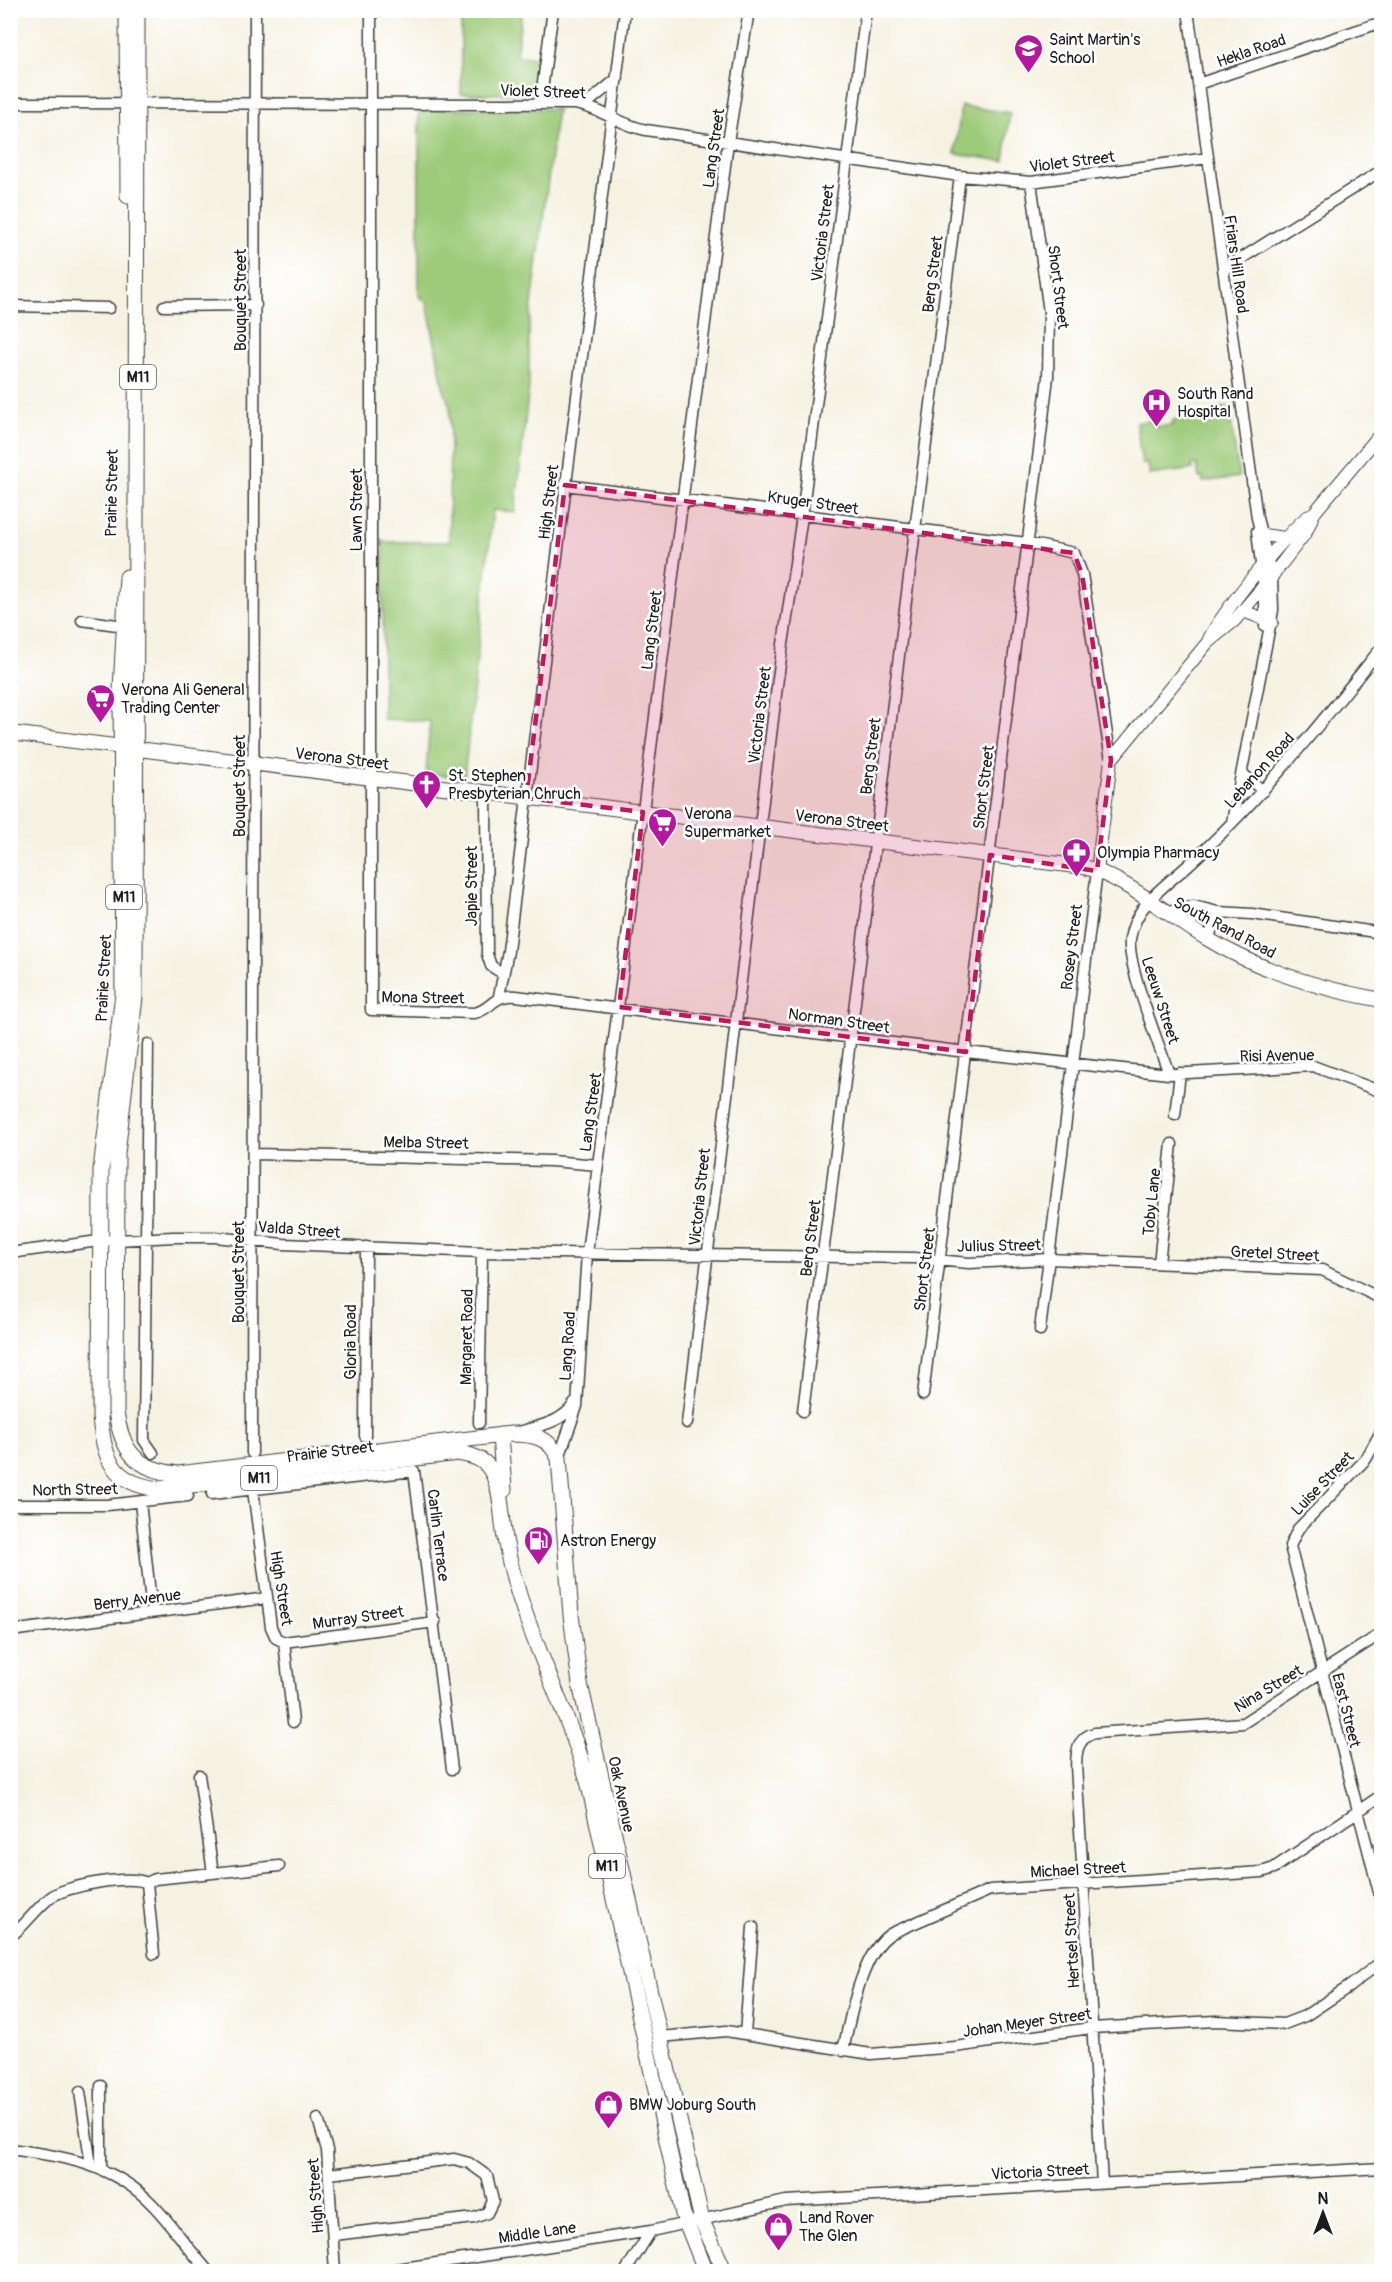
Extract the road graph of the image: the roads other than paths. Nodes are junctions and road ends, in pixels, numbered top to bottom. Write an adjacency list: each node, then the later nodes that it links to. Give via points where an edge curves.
1 (127, 10): 14 (main road, Prairie Street / M11)
2 (137, 10): 14 (main road, Prairie Street / M11)
3 (255, 10): 15 (street, Bouquet Street)
4 (371, 10): 16 (street, Lawn Street)
5 (552, 10): 17 (street)
6 (625, 10): 11 (street, High Street)
7 (749, 10): 20 (street, Lang Street)
8 (866, 10): 21 (street, Victoria Street)
9 (1188, 10): 12 (street, Friars Hill Road)
10 (1382, 22): 12 (street, Hekla Road)
11 (618, 78): 18 (street); 19 (street, High Street)
12 (1198, 84): 22 (street, Friars Hill Road)
13 (10, 103): 14 (street, Violet Street)
14 (131, 103): 15 (street, Violet Street); 49 (main road, Prairie Street / M11, via 130,440); 53 (main road, Prairie Street / M11)
15 (255, 103): 16 (street, Violet Street); 27 (street, Bouquet Street)
16 (372, 103): 17 (street, Violet Street); 57 (street, Lawn Street)
17 (540, 104): 18 (street, Violet Street)
18 (584, 105): 19 (street, Violet Street)
19 (614, 119): 20 (street, Violet Street, via 639,128); 32 (street, High Street)
20 (728, 142): 21 (street, Violet Street); 33 (street, Lang Street)
21 (846, 158): 24 (street, Violet Street); 35 (street, Victoria Street)
22 (1208, 158): 25 (street, Violet Street); 26 (street, Friars Hill Road)
23 (1382, 170): 26 (street)
24 (960, 176): 25 (street, Violet Street); 37 (street, Berg Street)
25 (1031, 182): 41 (street, Short Street, via 1050,337)
26 (1223, 270): 36 (street, Friars Hill Road)
27 (256, 305): 29 (street); 55 (street, Bouquet Street)
28 (10, 306): 30 (street)
29 (164, 306)
30 (109, 308)
31 (1382, 432): 34 (street)
32 (565, 485): 33 (street, Kruger Street); 60 (street, High Street)
33 (682, 499): 35 (street, Kruger Street); 61 (street, Lang Street)
34 (1314, 513): 39 (street); 40 (street, via 1313,522)
35 (802, 516): 37 (street, Kruger Street); 63 (street, Victoria Street)
36 (1258, 522): 38 (street, Friars Hill Road); 43 (street, Friars Hill Road)
37 (914, 530): 41 (street, Kruger Street); 64 (street, Berg Street)
38 (1263, 535): 39 (street); 43 (street, Friars Hill Road)
39 (1286, 538): 40 (street); 43 (street)
40 (1300, 539): 44 (street)
41 (1027, 543): 42 (street, Kruger Street); 65 (street, Short Street)
42 (1057, 548): 54 (street, Rosey Street, via 1074,553 1080,564)
43 (1265, 564): 44 (street, Friars Hill Road); 45 (street, Friars Hill Road); 50 (street, via 1210,634)
44 (1272, 576): 45 (street); 48 (street, Friars Hill Road)
45 (1263, 586): 46 (street); 48 (street, Friars Hill Road)
46 (1243, 612): 48 (street); 50 (street)
47 (82, 620): 49 (street)
48 (1269, 621): 56 (street, Friars Hill Road)
49 (124, 626): 53 (main road, Prairie Street / M11)
50 (1208, 642): 54 (street)
51 (1380, 653): 58 (street, Lebanon Road)
52 (10, 733): 53 (main road, Verona Street)
53 (128, 748): 55 (main road, Verona Street); 89 (main road, Prairie Street / M11, via 135,997 117,1154); 90 (main road, Prairie Street / M11, via 123,994 101,1169)
54 (1111, 760): 66 (street, Rosey Street)
55 (254, 763): 57 (main road, Verona Street); 86 (street, Bouquet Street)
56 (1243, 774): 58 (street); 62 (street, Friars Hill Road)
57 (371, 779): 59 (main road, Verona Street); 76 (street, Lawn Street)
58 (1263, 791): 62 (street, Lebanon Road)
59 (486, 793): 60 (main road, Verona Street); 72 (street, Japie Street, via 487,954 491,966)
60 (526, 798): 61 (main road, Verona Street); 72 (street, High Street, via 508,951)
61 (643, 812): 63 (main road, Verona Street); 75 (street, Lang Street)
62 (1232, 822): 67 (street, Lebanon Road)
63 (760, 827): 64 (main road, Verona Street); 77 (street, Victoria Street)
64 (875, 841): 65 (main road, Verona Street); 78 (street, Berg Street)
65 (990, 855): 66 (main road, Verona Street); 80 (street, Short Street)
66 (1097, 871): 67 (main road, South Rand Road); 81 (street, Rosey Street)
67 (1147, 901): 68 (main road, South Rand Road); 82 (street, Leeuw Street, via 1131,935 1130,956)
68 (1163, 912): 69 (street, via 1194,906); 71 (main road, South Rand Road)
69 (1218, 912): 70 (street); 71 (street)
70 (1382, 933)
71 (1208, 940): 74 (main road, South Rand Road, via 1287,976)
72 (501, 973): 73 (street, High Street)
73 (502, 995): 75 (street, Norman Street); 76 (street, Mona Street, via 474,1013)
74 (1382, 1000)
75 (619, 1007): 77 (street, Norman Street); 87 (street, Lang Street)
76 (371, 1010)
77 (736, 1022): 78 (street, Norman Street); 96 (street, Victoria Street)
78 (851, 1037): 80 (street, Norman Street); 97 (street, Berg Street)
79 (148, 1044): 88 (street)
80 (966, 1052): 81 (street, Norman Street); 99 (street, Short Street)
81 (1072, 1062): 82 (street, Norman Street); 98 (street, Rosey Street)
82 (1174, 1074): 83 (street, Risi Avenue, via 1313,1066); 84 (street)
83 (1382, 1092)
84 (1175, 1115)
85 (1172, 1144): 100 (street, Toby Lane)
86 (254, 1154): 87 (street, Melba Street); 91 (street, Bouquet Street)
87 (598, 1165): 95 (street, Lang Street)
88 (145, 1238): 89 (street, Valda Street); 91 (street, Valda Street); 112 (street, via 144,1440)
89 (117, 1240): 90 (street, Valda Street); 109 (main road, Prairie Street / M11, via 116,1412 127,1448 150,1469 178,1474 208,1472)
90 (99, 1241): 93 (street, Valda Street); 120 (main road, Prairie Street / M11, via 101,1440 111,1464 128,1481 158,1490 458,1453 478,1458 490,1469)
91 (253, 1241): 92 (street, Valda Street); 113 (street, Bouquet Street)
92 (366, 1247): 94 (street, Valda Street); 110 (street, Gloria Road)
93 (10, 1252)
94 (483, 1252): 95 (street, Valda Street); 106 (street, Margaret Road)
95 (587, 1253): 96 (street, Julius Street); 104 (street, Lang Road)
96 (708, 1255): 97 (street, Julius Street); 107 (street, Victoria Street)
97 (822, 1258): 99 (street, Julius Street); 105 (street, Berg Street)
98 (1049, 1259): 99 (street, Julius Street, via 986,1263); 100 (street, Julius Street); 102 (street, Rosey Street)
99 (940, 1260): 103 (street, Short Street)
100 (1159, 1263): 101 (street, Gretel Street, via 1322,1270)
101 (1382, 1299)
102 (1040, 1330)
103 (923, 1395)
104 (578, 1398): 109 (street, Lang Road, via 565,1416); 114 (street)
105 (803, 1411)
106 (479, 1423)
107 (687, 1423)
108 (1382, 1430): 121 (street, Luise Street, via 1366,1459 1294,1534)
109 (506, 1434): 111 (main road, Prairie Street / M11, via 527,1434); 120 (main road)
110 (364, 1436)
111 (549, 1442): 114 (main road, Oak Avenue / M11)
112 (153, 1453)
113 (252, 1453)
114 (559, 1458): 146 (main road, Oak Avenue / M11, via 580,1684)
115 (253, 1490): 116 (street, Carlin Terrace); 122 (street, High Street); 124 (street, Carlin Terrace, via 414,1471)
116 (212, 1494)
117 (188, 1496): 118 (street)
118 (140, 1502): 119 (street, North Street); 123 (street)
119 (10, 1505)
120 (501, 1516): 157 (main road, Oak Avenue / M11, via 521,1607 575,1738 589,1785)
121 (1292, 1558): 128 (street, East Street)
122 (267, 1598): 123 (street, Berry Avenue); 127 (street, High Street, via 272,1632)
123 (152, 1612): 125 (street, Berry Avenue)
124 (435, 1622): 127 (street, Murray Street); 131 (street, Carlin Terrace)
125 (10, 1631)
126 (1382, 1632): 128 (street, Nina Street)
127 (284, 1642): 129 (street, High Street)
128 (1322, 1672): 130 (street, Nina Street, via 1243,1723); 134 (street, East Street)
129 (292, 1722)
130 (1086, 1736): 138 (street, Hertsel Street, via 1078,1746 1076,1758)
131 (452, 1769)
132 (199, 1775): 136 (street)
133 (1382, 1795): 134 (street, Michael Street)
134 (1357, 1811): 138 (street, Michael Street, via 1274,1868 1262,1872); 139 (street, East Street)
135 (279, 1866): 136 (street)
136 (213, 1873): 137 (street)
137 (147, 1883): 141 (street, via 132,1880 64,1890 48,1899); 142 (street)
138 (1083, 1884): 144 (street, Hertsel Street); 147 (street, Michael Street, via 990,1890 887,1936 869,1963)
139 (1382, 1904)
140 (753, 1927): 145 (street)
141 (10, 1937)
142 (154, 1954)
143 (1382, 1961): 144 (street, Johan Meyer Street, via 1350,1986 1288,2023 1216,2021)
144 (1091, 2028): 147 (street, Johan Meyer Street, via 935,2049 871,2054); 155 (street, Hertsel Street)
145 (745, 2034): 146 (street, Johan Meyer Street, via 714,2031); 147 (street, Johan Meyer Street)
146 (660, 2037): 156 (main road, Oak Avenue / M11)
147 (843, 2051)
148 (101, 2086): 152 (street)
149 (80, 2092): 152 (street)
150 (318, 2119): 154 (street, High Street, via 326,2140)
151 (10, 2149): 152 (street, via 72,2158)
152 (96, 2167): 162 (street, via 139,2192)
153 (1382, 2168): 155 (street, Victoria Street)
154 (329, 2174): 159 (street, High Street); 159 (street, via 460,2159 487,2176 493,2201 487,2213 474,2218)
155 (1102, 2183): 156 (street, Victoria Street, via 786,2201)
156 (702, 2221): 157 (street, Middle Lane); 167 (main road, M11)
157 (686, 2224): 158 (street, Middle Lane); 166 (main road, M11)
158 (651, 2231): 160 (street, Middle Lane); 161 (street)
159 (334, 2235): 163 (street, High Street)
160 (623, 2235): 161 (street); 164 (street, Middle Lane)
161 (636, 2253): 165 (street)
162 (209, 2271)
163 (335, 2271)
164 (376, 2271)
165 (624, 2271)
166 (705, 2271)
167 (725, 2271)

